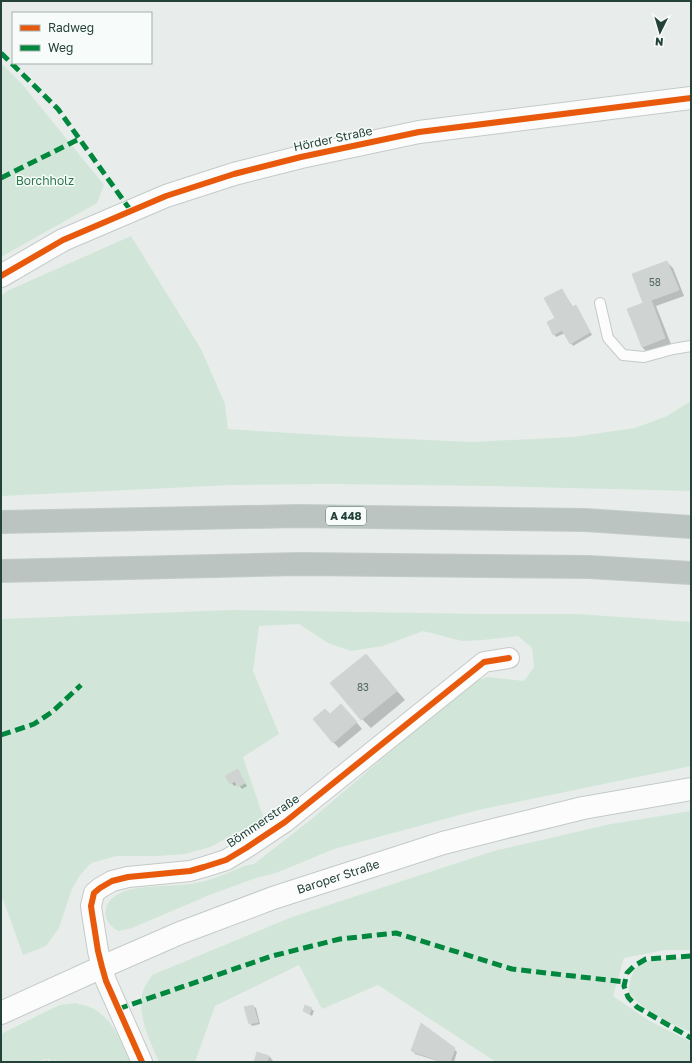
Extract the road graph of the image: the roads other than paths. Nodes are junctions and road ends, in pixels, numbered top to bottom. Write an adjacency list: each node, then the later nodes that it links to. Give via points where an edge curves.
1 (691, 98): 2 (main road, Hörder Straße, via 419,132 300,157 166,196 64,240)
2 (1, 276)
3 (600, 303): 4 (lane, via 608,338 623,356 644,357)
4 (691, 346)
5 (1, 522): 6 (highway, A 448, via 298,516 585,520)
6 (691, 527)
7 (1, 571): 8 (highway, via 300,564 589,567)
8 (691, 573)
9 (509, 658): 11 (street, Bömmerstraße, via 484,662 285,822 226,860 190,871 128,877 112,881 100,888 94,893 91,906)
10 (691, 789): 11 (main road, Baroper Straße, via 583,808 443,843 273,898 180,933)
11 (102, 967): 12 (main road, Baroper Straße); 13 (street, Bömmerstraße)
12 (1, 1013)
13 (142, 1062)

